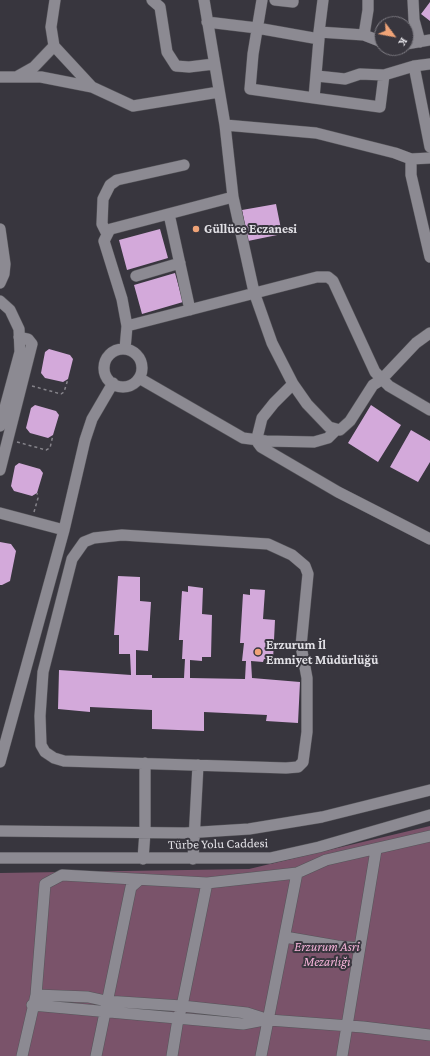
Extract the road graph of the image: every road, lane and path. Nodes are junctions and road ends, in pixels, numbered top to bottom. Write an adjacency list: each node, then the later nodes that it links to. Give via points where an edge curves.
1 (55, 0): 17 (street, via 51,28)
2 (152, 0): 18 (street, via 160,7 167,52 176,66 189,68)
3 (204, 0): 10 (street)
4 (262, 0): 11 (street)
5 (275, 0): 6 (street)
6 (293, 0)
7 (323, 0): 13 (street)
8 (368, 0): 12 (street)
9 (413, 0): 15 (street, via 414,20)
10 (207, 22): 11 (street); 18 (street)
11 (257, 28): 13 (street); 27 (street, via 250,89)
12 (364, 35): 13 (street); 14 (street)
13 (319, 36): 22 (street)
14 (374, 39)
15 (425, 41): 16 (street)
16 (414, 43)
17 (54, 46): 24 (street, via 34,67); 25 (street)
18 (214, 64): 26 (street)
19 (430, 64): 20 (street)
20 (414, 66): 21 (street); 29 (street)
21 (384, 75): 22 (street, via 360,74 345,79); 27 (street, via 380,107)
22 (317, 76): 27 (street)
23 (0, 77): 24 (street)
24 (18, 77): 25 (street, via 41,77)
25 (92, 87): 26 (street, via 133,106)
26 (219, 92): 28 (street)
27 (314, 98)
28 (225, 125): 31 (street, via 316,133); 33 (street)
29 (430, 147)
30 (430, 158): 31 (street)
31 (411, 159): 37 (street, via 411,175)
32 (184, 165): 36 (street, via 117,180 110,184 103,198 102,224)
33 (233, 197): 34 (street); 41 (street)
34 (169, 214): 36 (street, via 111,229); 38 (street)
35 (0, 230): 40 (street, via 4,264 4,274)
36 (107, 234): 44 (street, via 104,242 122,299)
37 (430, 257)
38 (180, 263): 39 (street); 43 (street)
39 (136, 276)
40 (0, 283)
41 (254, 292): 43 (street); 50 (street, via 317,277 331,278 367,357); 53 (street, via 272,343)
42 (0, 301): 46 (street, via 10,310 19,329)
43 (190, 310): 44 (street)
44 (127, 326): 47 (street)
45 (430, 333): 50 (street, via 416,343)
46 (19, 337): 52 (street, via 28,339 32,344); 55 (street, via 20,352)
47 (125, 349): 48 (street, via 131,350 140,358 142,368); 51 (street, via 113,352 106,361 105,374)
48 (139, 378): 51 (street, via 130,386 118,386); 59 (street, via 243,438)
49 (68, 379): 52 (path, via 61,394)
50 (381, 380): 54 (street); 56 (street, via 373,385 346,426)
51 (113, 383): 64 (street, via 92,419)
52 (22, 384): 58 (street)
53 (293, 384): 56 (street, via 319,418); 59 (street, via 265,414 259,428)
54 (430, 410)
55 (0, 426)
56 (336, 430): 59 (street, via 328,438 314,442)
57 (53, 435): 58 (path, via 50,448 46,450)
58 (8, 439): 60 (street)
59 (258, 440): 65 (street, via 261,447 273,455)
60 (0, 470)
61 (37, 493): 63 (path)
62 (0, 513): 63 (street)
63 (32, 522): 64 (street)
64 (64, 530): 66 (street)
65 (430, 539)
66 (0, 762)
67 (144, 763): 68 (street); 68 (street, via 64,761 45,752 41,745 43,672 72,560 84,542 94,538 122,535 268,544 303,564 308,574 301,646 307,678 307,732 303,762 298,767 286,768); 72 (street)
68 (198, 765): 73 (street)
69 (430, 790): 73 (street, Türbe Yolu Caddesi, via 322,817 249,829)
70 (430, 815): 78 (street, Türbe Yolu Caddesi, via 319,847 270,858)
71 (0, 831): 72 (street, Türbe Yolu Caddesi)
72 (146, 832): 73 (street, Türbe Yolu Caddesi); 77 (street)
73 (196, 832): 78 (street)
74 (430, 836): 75 (street)
75 (376, 850): 79 (street, via 326,860); 83 (street)
76 (0, 858): 77 (street, Türbe Yolu Caddesi)
77 (143, 859): 78 (street, Türbe Yolu Caddesi)
78 (193, 859)
79 (296, 873): 81 (street); 82 (street)
80 (139, 880): 81 (street); 84 (street, via 62,875 45,884); 85 (street, via 131,888)
81 (207, 883): 86 (street)
82 (285, 937): 83 (street); 88 (street)
83 (359, 948): 89 (street)
84 (34, 1000): 85 (street); 91 (street)
85 (106, 1006): 86 (street); 87 (street); 92 (street)
86 (182, 1006): 87 (street); 88 (street, via 247,1013)
87 (178, 1019): 88 (street, via 243,1024); 93 (street)
88 (269, 1020): 89 (street); 94 (street)
89 (347, 1027): 90 (street); 95 (street)
90 (430, 1035)
91 (22, 1056)
92 (96, 1056)
93 (172, 1056)
94 (261, 1056)
95 (342, 1056)

